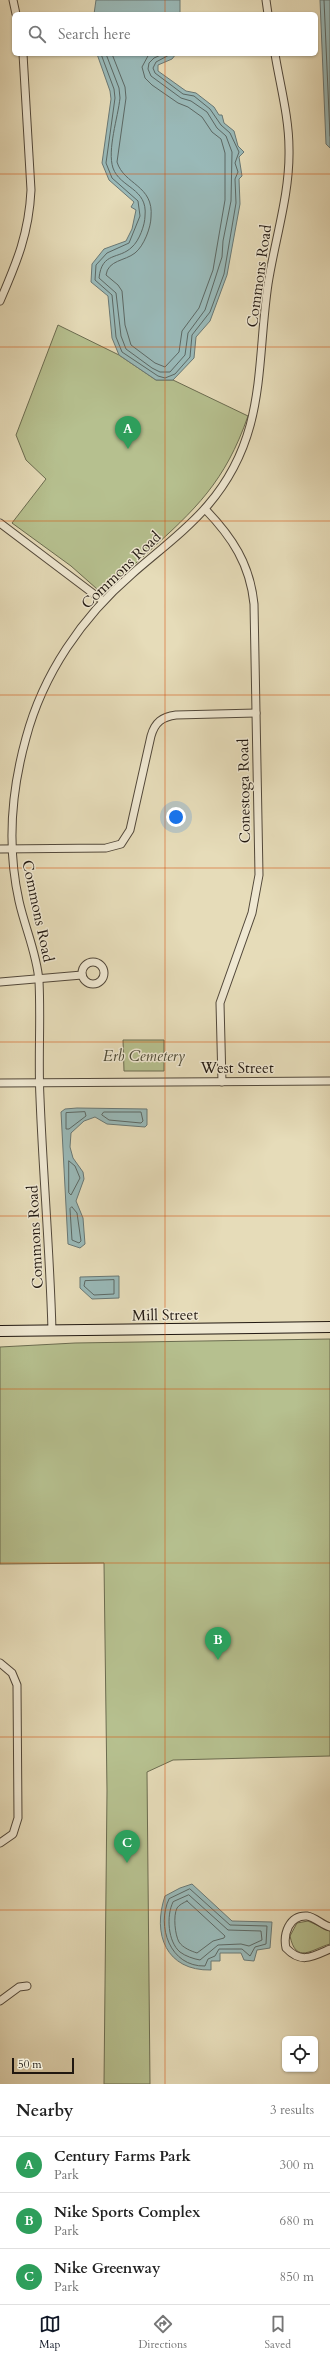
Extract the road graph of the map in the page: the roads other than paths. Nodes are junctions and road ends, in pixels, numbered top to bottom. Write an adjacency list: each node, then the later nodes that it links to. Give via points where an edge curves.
1 (13, 0): 3 (street)
2 (266, 0): 4 (street)
3 (16, 12)
4 (268, 12)
5 (23, 56): 7 (street, via 30,212 21,250)
6 (275, 56): 8 (street, Commons Road, via 288,134 289,161 267,288 258,398 238,460)
7 (0, 301)
8 (205, 509): 10 (street, Commons Road); 11 (street, Conestoga Road, via 234,541 250,580 254,604)
9 (0, 523): 10 (street)
10 (103, 601): 12 (street, Commons Road, via 65,651 34,713 16,780)
11 (256, 714): 12 (street, via 176,715 156,723 130,830 121,844 106,848); 18 (street, Conestoga Road, via 259,875 252,913 220,1003)
12 (11, 848): 13 (street); 15 (street, Commons Road, via 19,903)
13 (0, 849)
14 (82, 975): 15 (street)
15 (39, 978): 16 (street); 20 (street, Commons Road)
16 (0, 982)
17 (330, 1081): 18 (street, West Street)
18 (222, 1082): 20 (street, West Street)
19 (0, 1083): 20 (street, West Street)
20 (39, 1083): 23 (street, Commons Road)
21 (330, 1327): 23 (main road, Mill Street)
22 (0, 1331): 23 (main road, Mill Street)
23 (52, 1331)
24 (2, 1664): 25 (street, via 16,1679 18,1694 18,1818 13,1834)
25 (0, 1843)
26 (330, 1927): 27 (street, via 307,1916 297,1918 285,1930 284,1939 286,1948 299,1958 308,1959)
27 (330, 1950)
28 (28, 1986): 29 (street, via 19,1987)
29 (0, 2000)

